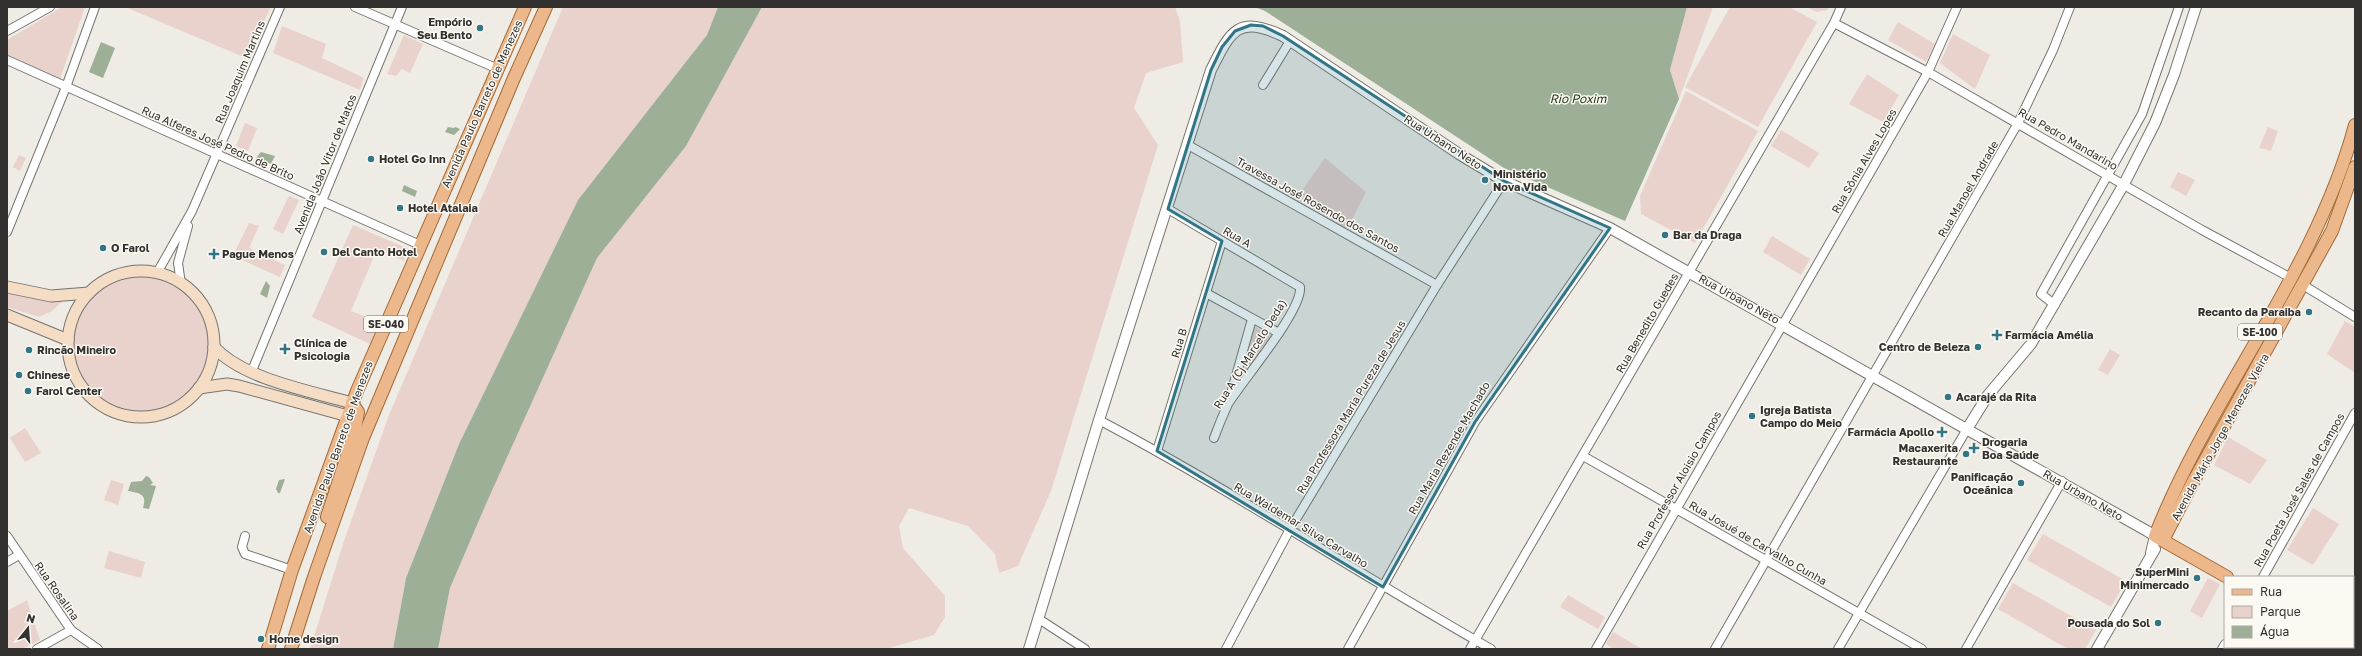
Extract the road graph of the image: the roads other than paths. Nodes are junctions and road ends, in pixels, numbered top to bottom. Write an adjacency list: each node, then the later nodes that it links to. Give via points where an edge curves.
1 (50, 7): 15 (street)
2 (95, 7): 21 (street)
3 (280, 7): 25 (street, Rua Joaquim Martins)
4 (355, 7): 14 (street)
5 (402, 7): 14 (street, Avenida João Vitor de Matos)
6 (525, 7): 18 (main road, Avenida Paulo Barreto de Menezes / SE-040)
7 (546, 7): 60 (main road, Avenida Paulo Barreto de Menezes / SE-040)
8 (1841, 7): 13 (street, Rua Benedito Guedes)
9 (1957, 7): 19 (street, Rua Sônia Alves Lopes)
10 (2070, 7): 22 (street, Rua Manoel Andrade, via 2053,50)
11 (2179, 7): 27 (street, via 2142,114)
12 (2196, 7): 29 (street, via 2155,123)
13 (1834, 23): 19 (street, Rua Pedro Mandarino); 39 (street, Rua Benedito Guedes)
14 (395, 24): 18 (street); 30 (street, Avenida João Vitor de Matos)
15 (7, 32)
16 (1290, 41): 20 (street); 24 (street, Rua Urbano Neto, via 1263,26 1251,25 1235,31 1222,47 1211,70); 28 (street, Rua Urbano Neto, via 1459,154)
17 (7, 60): 21 (street, Rua Alferes José Pedro de Brito)
18 (498, 69): 38 (main road, Avenida Paulo Barreto de Menezes / SE-040)
19 (1928, 72): 22 (street, Rua Pedro Mandarino); 53 (street, Rua Sônia Alves Lopes)
20 (1263, 84)
21 (66, 87): 25 (street, Rua Alferes José Pedro de Brito); 36 (street)
22 (2018, 123): 27 (street, Rua Pedro Mandarino); 58 (street, Rua Manoel Andrade)
23 (2355, 125): 33 (main road, Avenida Mário Jorge Menezes Vieira / SE-100)
24 (1188, 145): 31 (street); 44 (street, Travessa José Rosendo dos Santos)
25 (218, 154): 30 (street, Rua Alferes José Pedro de Brito); 32 (street, Rua Joaquim Martins)
26 (2355, 166): 35 (main road, Avenida Mário Jorge Menezes Vieira / SE-100)
27 (2109, 176): 29 (street, Rua Pedro Mandarino); 49 (street, via 2041,294)
28 (1504, 181): 34 (street, Rua Urbano Neto); 44 (street, Rua Professora Maria Pureza de Jesus)
29 (2124, 184): 41 (street, Rua Pedro Mandarino); 49 (street)
30 (322, 201): 38 (street, Rua Alferes José Pedro de Brito); 57 (street, Avenida João Vitor de Matos)
31 (1168, 209): 37 (street, Rua A); 64 (street)
32 (192, 212): 40 (street, Rua Joaquim Martins); 42 (street, Rua Joaquim Martins, via 178,263)
33 (2324, 216): 35 (main road); 41 (main road, Avenida Mário Jorge Menezes Vieira / SE-100)
34 (1610, 228): 39 (street, Rua Urbano Neto); 82 (street, Rua Maria Rezende Machado, via 1475,422)
35 (2332, 231): 45 (main road, Avenida Mário Jorge Menezes Vieira / SE-100)
36 (7, 232)
37 (1222, 241): 43 (street, Rua A); 48 (street, Rua B)
38 (420, 245): 62 (main road, Avenida Paulo Barreto de Menezes / SE-040)
39 (1690, 271): 53 (street, Rua Urbano Neto); 68 (street, Rua Benedito Guedes)
40 (157, 273): 42 (main road); 47 (main road, via 120,274)
41 (2290, 278): 74 (main road, Avenida Mário Jorge Menezes Vieira / SE-100, via 2198,442)
42 (181, 284): 56 (main road, via 202,305 213,332)
43 (1296, 284): 54 (street, Rua A (Cj Marcelo Deda), via 1300,287 1301,293)
44 (1437, 285): 71 (street, Rua Professora Maria Pureza de Jesus)
45 (2303, 285): 51 (street); 74 (main road, Avenida Mário Jorge Menezes Vieira / SE-100)
46 (7, 287): 47 (main road, via 51,296)
47 (89, 292): 55 (main road, via 78,307)
48 (1206, 293): 52 (street); 67 (street, Rua B)
49 (2055, 305): 65 (street, via 2031,344 1988,395)
50 (7, 315): 55 (main road)
51 (2355, 317)
52 (1252, 319): 54 (street); 61 (street)
53 (1782, 323): 58 (street, Rua Urbano Neto); 70 (street, Rua Professor Aloisio Campos)
54 (1279, 333): 61 (street, Rua A (Cj Marcelo Deda))
55 (68, 340): 59 (main road, via 72,368 81,385 94,400 111,410 130,416 162,413 185,402)
56 (214, 347): 57 (main road, via 230,362); 59 (main road, via 210,369)
57 (251, 373): 62 (main road)
58 (1873, 376): 65 (street, Rua Urbano Neto); 77 (street, Rua Manoel Andrade)
59 (199, 388): 62 (main road, via 227,384)
60 (380, 398): 62 (main road); 81 (main road, Avenida Paulo Barreto de Menezes / SE-040)
61 (1228, 404): 66 (street, Rua A (Cj Marcelo Deda))
62 (352, 411): 78 (main road, Avenida Paulo Barreto de Menezes / SE-040); 81 (main road, via 354,435 319,545)
63 (2355, 413): 80 (street, Rua Poeta José Sales de Campos)
64 (1099, 420): 67 (street, Rua Waldemar Silva Carvalho); 84 (street)
65 (1967, 429): 69 (street, Rua Urbano Neto); 83 (street)
66 (1214, 438)
67 (1157, 451): 71 (street, Rua Waldemar Silva Carvalho)
68 (1583, 456): 70 (street, Rua Josué de Carvalho Cunha); 86 (street, Rua Benedito Guedes)
69 (2062, 482): 74 (street, Rua Urbano Neto); 101 (street)
70 (1675, 508): 77 (street, Rua Josué de Carvalho Cunha); 97 (street, Rua Professor Aloisio Campos)
71 (1289, 531): 82 (street, Rua Waldemar Silva Carvalho); 93 (street, Rua Professora Maria Pureza de Jesus)
72 (7, 536): 75 (street, Rua Rosalina)
73 (245, 536): 78 (street, via 242,547 245,554)
74 (2159, 538): 79 (main road, Rua Urbano Neto); 102 (street, Avenida Mário Jorge Menezes Vieira)
75 (19, 555): 76 (street); 85 (street, Rua Rosalina)
76 (7, 562)
77 (1767, 562): 83 (street, Rua Josué de Carvalho Cunha); 98 (street, Rua Manoel Andrade)
78 (292, 570): 89 (main road, Avenida Paulo Barreto de Menezes / SE-040)
79 (2225, 576)
80 (2264, 576)
81 (314, 577): 90 (main road, Avenida Paulo Barreto de Menezes / SE-040)
82 (1382, 587): 86 (street, Rua Waldemar Silva Carvalho); 94 (street, Rua Maria Rezende Machado)
83 (1858, 614): 99 (street); 100 (street, Rua Josué de Carvalho Cunha)
84 (1039, 619): 91 (street); 92 (street)
85 (71, 630): 87 (street); 88 (street, Rua Rosalina)
86 (1476, 640): 95 (street, Rua Benedito Guedes); 96 (street, Rua Waldemar Silva Carvalho)
87 (37, 649)
88 (98, 649)
89 (268, 649)
90 (291, 649)
91 (1029, 649)
92 (1085, 649)
93 (1226, 649)
94 (1348, 649)
95 (1470, 649)
96 (1491, 649)
97 (1596, 649)
98 (1715, 649)
99 (1838, 649)
100 (1922, 649)
101 (1966, 649)
102 (2097, 649)

